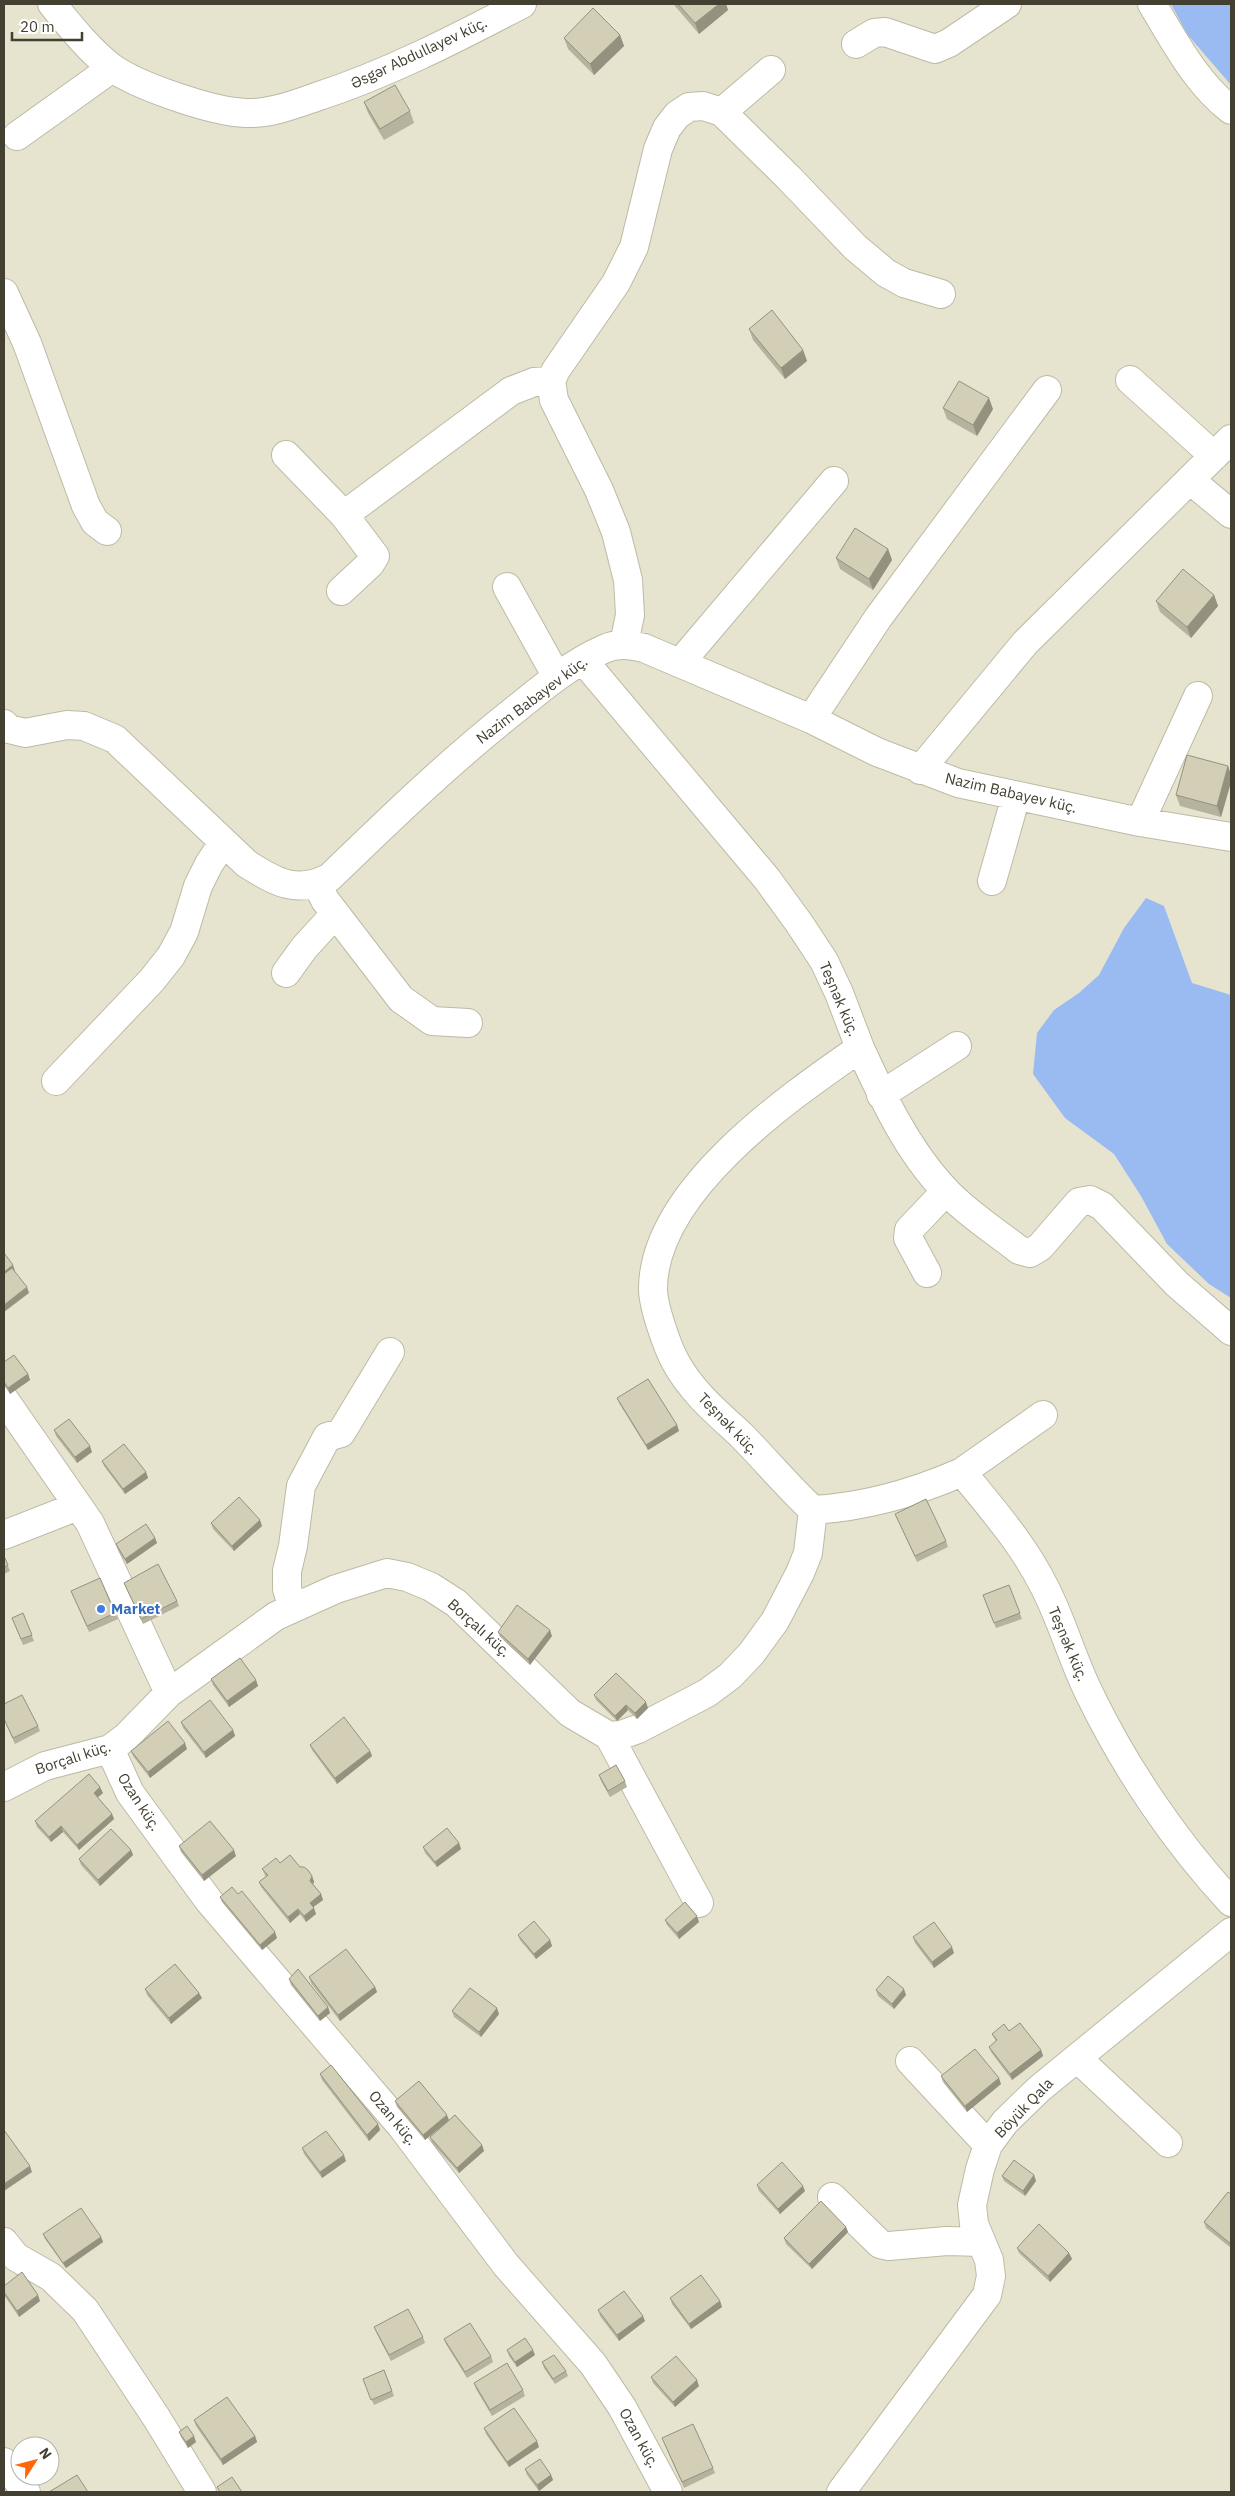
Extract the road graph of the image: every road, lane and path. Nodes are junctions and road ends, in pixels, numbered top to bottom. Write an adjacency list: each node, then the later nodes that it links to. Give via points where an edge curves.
1 (52, 4): 6 (street, Əsgər Abdullayev küç.)
2 (522, 4): 6 (street, Əsgər Abdullayev küç., via 395,67 350,86 282,108 247,113 206,107)
3 (1007, 4): 5 (street, via 949,43 934,49 885,32 874,33)
4 (1152, 4): 8 (street, via 1214,97)
5 (856, 44)
6 (112, 68): 10 (street)
7 (771, 70): 9 (street)
8 (1231, 110)
9 (722, 112): 12 (street, via 855,247 886,273 904,283); 14 (street, via 703,106 689,107 667,128 658,149 634,247 601,308)
10 (18, 136)
11 (4, 293): 22 (street, via 27,343 86,506 95,522)
12 (941, 294)
13 (1130, 380): 16 (street)
14 (551, 381): 21 (street, via 534,382 511,391); 25 (street, via 554,400 616,532 630,594 630,615)
15 (1047, 390): 30 (street, via 878,618)
16 (1223, 448): 18 (street)
17 (286, 455): 21 (street)
18 (1190, 480): 20 (street); 32 (street, via 1025,643)
19 (834, 481): 27 (street)
20 (1231, 514)
21 (344, 515): 24 (street, via 375,556)
22 (107, 531)
23 (507, 587): 28 (street)
24 (341, 591)
25 (624, 644): 26 (street, Nazim Babayev küç., via 605,648); 27 (street, Nazim Babayev küç., via 644,648)
26 (583, 660): 28 (street, Nazim Babayev küç.); 43 (street, Teşnək küç., via 767,879 799,923 827,969)
27 (680, 663): 30 (street, Nazim Babayev küç.)
28 (557, 677): 38 (street, Nazim Babayev küç., via 488,731 418,792 330,877)
29 (1198, 696): 34 (street)
30 (811, 719): 32 (street, Nazim Babayev küç.)
31 (6, 729): 36 (street, via 25,732 67,724 84,726 115,739)
32 (920, 770): 33 (street, Nazim Babayev küç., via 958,783)
33 (1016, 796): 34 (street, Nazim Babayev küç.); 37 (street)
34 (1140, 822): 35 (street, Nazim Babayev küç.)
35 (1231, 836)
36 (223, 843): 38 (street, via 270,879 295,886); 44 (street, via 198,886 184,932 171,956)
37 (992, 881)
38 (317, 884): 39 (street)
39 (335, 914): 40 (street); 41 (street, via 411,1008 432,1021)
40 (286, 973)
41 (468, 1023)
42 (956, 1046): 45 (street)
43 (860, 1048): 45 (street); 54 (street, Teşnək küç., via 799,1091 699,1181 666,1236 655,1268 652,1291 666,1340 675,1361 694,1389)
44 (56, 1081)
45 (881, 1095): 46 (street, via 925,1166)
46 (946, 1191): 47 (street, via 908,1230 908,1238); 48 (street, via 1019,1250 1030,1253 1040,1247 1079,1202 1090,1200 1102,1206 1177,1284)
47 (927, 1273)
48 (1231, 1332)
49 (390, 1352): 56 (street, via 341,1433 327,1437 302,1486 287,1571 287,1589)
50 (4, 1399): 53 (street)
51 (1043, 1415): 52 (street)
52 (962, 1472): 54 (street, via 914,1492 837,1509); 61 (street, Teşnək küç., via 1022,1548 1045,1589 1090,1696 1132,1773)
53 (78, 1506): 55 (street); 57 (street, via 98,1538)
54 (814, 1510): 58 (street, via 808,1553 800,1573 775,1621 751,1654 730,1676 706,1693 638,1729)
55 (4, 1535)
56 (293, 1608): 57 (street, Borçalı küç., via 276,1616); 58 (street, Borçalı küç., via 374,1576 407,1576 456,1603 570,1713)
57 (169, 1693): 59 (street, Borçalı küç.)
58 (609, 1736): 62 (street)
59 (110, 1749): 60 (street, Borçalı küç., via 45,1766); 74 (street, Ozan küç., via 130,1793 209,1901 402,2127 506,2265 593,2364 622,2407)
60 (4, 1787)
61 (1231, 1902)
62 (699, 1903)
63 (1231, 1932): 64 (street, Böyük Qala)
64 (1077, 2058): 66 (street); 67 (street, Böyük Qala, via 1038,2089 1005,2122)
65 (910, 2061): 67 (street)
66 (1168, 2143)
67 (988, 2145): 70 (street, Böyük Qala, via 972,2205 974,2224)
68 (832, 2196): 70 (street, via 880,2244)
69 (4, 2242): 73 (street, via 16,2257 51,2277 85,2310)
70 (981, 2242): 75 (street, Böyük Qala, via 992,2276 987,2295)
71 (4, 2462): 72 (street)
72 (26, 2492)
73 (202, 2492)
74 (668, 2492)
75 (841, 2492)

